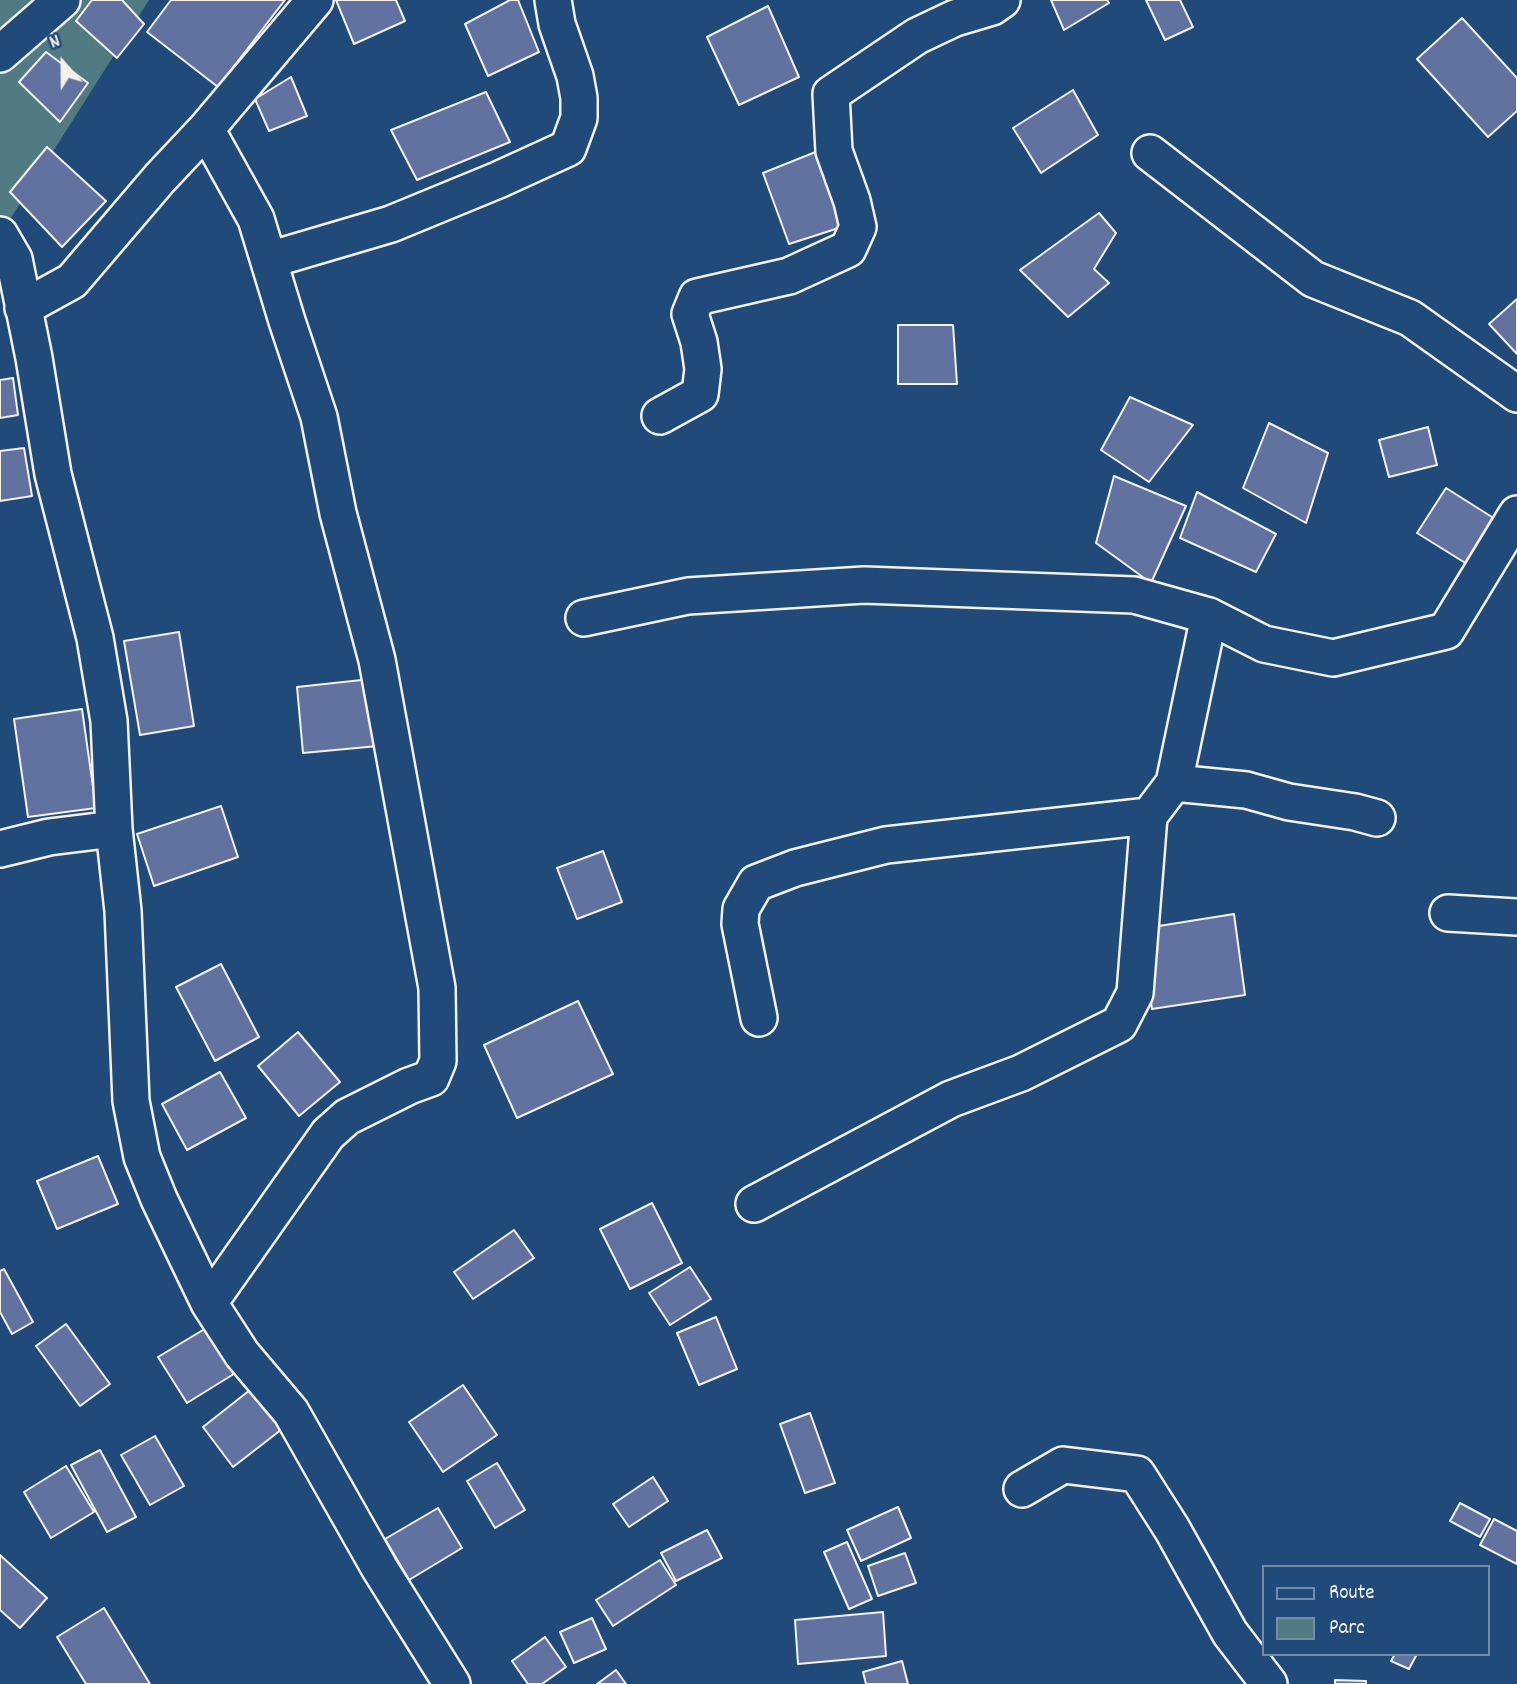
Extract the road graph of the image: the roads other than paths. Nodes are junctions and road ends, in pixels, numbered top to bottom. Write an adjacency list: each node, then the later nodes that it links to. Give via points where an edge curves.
1 (62, 0): 5 (street)
2 (315, 0): 6 (street)
3 (552, 0): 9 (street, via 579,98 579,118 568,148 391,224)
4 (1002, 0): 13 (street, via 917,36 831,94 834,151 858,227 848,248 789,276 697,297 690,314 703,369 700,394)
5 (0, 54)
6 (206, 129): 9 (street, via 256,219); 11 (street, via 72,281)
7 (1150, 153): 12 (street, via 1313,279 1410,318)
8 (0, 235): 11 (street, via 14,259)
9 (269, 260): 26 (street, via 319,417 338,513 377,660 437,988 438,1062 431,1078 347,1117 328,1134)
10 (1401, 301): 12 (street)
11 (23, 308): 20 (street, via 53,474 95,638 109,721)
12 (1517, 392)
13 (660, 416)
14 (1517, 514): 15 (street, via 1446,631 1333,658 1264,644)
15 (1209, 616): 16 (street, via 1134,595 863,585 688,596); 17 (street)
16 (584, 618)
17 (1174, 783): 18 (street); 19 (street, via 1246,790)
18 (1149, 816): 24 (street, via 886,845 795,868 757,883 741,909 740,924); 25 (street, via 1135,993 1119,1024 1021,1073 951,1099)
19 (1377, 818)
20 (114, 829): 21 (street); 26 (street, via 123,911 131,1101 140,1146 159,1199)
21 (0, 849)
22 (1448, 913): 23 (street)
23 (1517, 917)
24 (760, 1018)
25 (754, 1204)
26 (209, 1303): 28 (street, via 242,1354 291,1412)
27 (1022, 1489): 29 (street, via 1062,1465 1137,1474 1230,1633)
28 (452, 1684)
29 (1269, 1684)

